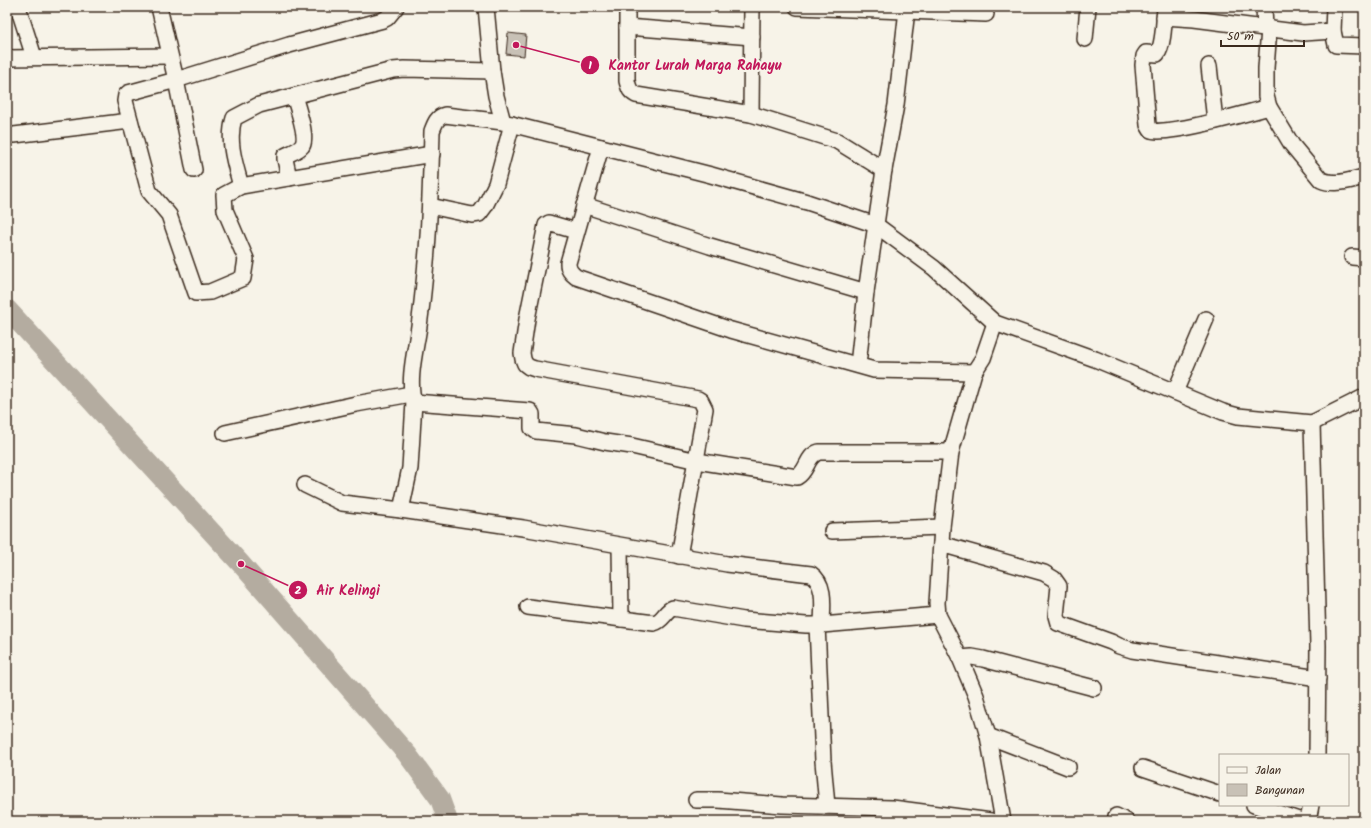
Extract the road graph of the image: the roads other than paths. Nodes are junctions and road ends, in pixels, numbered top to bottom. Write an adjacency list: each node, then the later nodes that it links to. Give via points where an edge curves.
1 (18, 7): 22 (street)
2 (159, 7): 21 (street)
3 (396, 7): 26 (street, via 383,20 289,45)
4 (486, 7): 25 (street)
5 (628, 7): 15 (street)
6 (752, 7): 18 (street)
7 (797, 7): 11 (street)
8 (1088, 7): 19 (street)
9 (1264, 7): 16 (street)
10 (1334, 7): 17 (street)
11 (860, 8): 12 (street)
12 (907, 10): 14 (street); 37 (street, via 896,106)
13 (1165, 12): 16 (street); 31 (street, via 1158,53 1146,53 1144,56 1148,125 1154,132 1158,132)
14 (986, 14)
15 (627, 27): 18 (street); 29 (street, via 627,81 632,93)
16 (1267, 29): 17 (street, via 1303,33); 28 (street, via 1266,96)
17 (1333, 31): 20 (street, via 1336,45)
18 (752, 37): 29 (street)
19 (1085, 39)
20 (1364, 46)
21 (170, 56): 22 (street); 26 (street)
22 (34, 57): 23 (street)
23 (7, 58)
24 (1209, 66): 31 (street)
25 (492, 71): 27 (street, via 393,70); 32 (street, via 496,96)
26 (176, 80): 30 (street, via 128,93 125,101); 36 (street)
27 (294, 96): 39 (street, via 304,142 285,156); 40 (street, via 259,105 234,118 230,129 232,155)
28 (1269, 107): 31 (street); 38 (street, via 1292,145 1321,180 1334,183)
29 (751, 114): 37 (street, via 836,141)
30 (130, 121): 33 (street); 40 (street, via 149,191 169,215 196,293 210,292 243,278 246,259 225,210 224,195)
31 (1215, 121)
32 (507, 123): 34 (street); 35 (street, via 441,116 432,131); 42 (street, via 496,184 479,214 472,215)
33 (14, 135)
34 (601, 146): 41 (street); 43 (street, via 807,202)
35 (432, 154): 39 (street); 42 (street)
36 (194, 170)
37 (884, 170): 43 (street)
38 (1364, 177)
39 (290, 178): 40 (street)
40 (241, 186)
41 (584, 205): 44 (street); 45 (street, via 710,246)
42 (430, 206): 52 (street, via 412,378)
43 (876, 225): 45 (street); 47 (street, via 934,268)
44 (576, 232): 48 (street, via 568,268 576,277 731,330); 56 (street, via 552,224 546,225 527,319 522,359 529,367 536,369 698,399 705,409)
45 (866, 292): 48 (street)
46 (1206, 319): 50 (street)
47 (995, 323): 49 (street, via 983,358); 50 (street, via 1095,359)
48 (858, 365): 49 (street, via 874,370)
49 (974, 372): 55 (street)
50 (1175, 392): 53 (street, via 1238,416)
51 (1364, 397): 53 (street)
52 (413, 398): 54 (street, via 356,404); 56 (street, via 530,411 534,430 632,446); 58 (street, via 410,468)
53 (1312, 423): 69 (street)
54 (225, 433)
55 (951, 452): 56 (street, via 819,452 811,456 797,477); 59 (street)
56 (697, 461): 63 (street)
57 (304, 485): 58 (street, via 342,503)
58 (401, 510): 62 (street, via 524,528)
59 (942, 527): 60 (street); 61 (street)
60 (832, 530)
61 (941, 544): 65 (street); 69 (street, via 1044,573 1054,579 1059,586 1056,616 1058,623 1119,646)
62 (620, 546): 63 (street); 66 (street)
63 (679, 556): 67 (street, via 811,574 821,588)
64 (528, 607): 66 (street)
65 (938, 615): 67 (street); 68 (street)
66 (621, 619): 67 (street, via 658,622 673,608 744,620)
67 (820, 625): 77 (street, via 823,761)
68 (960, 658): 70 (street, via 983,659); 71 (street, via 976,696)
69 (1318, 678): 72 (street)
70 (1094, 688)
71 (988, 736): 73 (street); 81 (street)
72 (1318, 754)
73 (1068, 766)
74 (1143, 768): 75 (street)
75 (1219, 794)
76 (696, 800): 77 (street)
77 (828, 806): 80 (street, via 892,808)
78 (1257, 806): 82 (street)
79 (1311, 806): 83 (street)
80 (991, 821)
81 (1003, 821)
82 (1302, 821)
83 (1308, 821)

